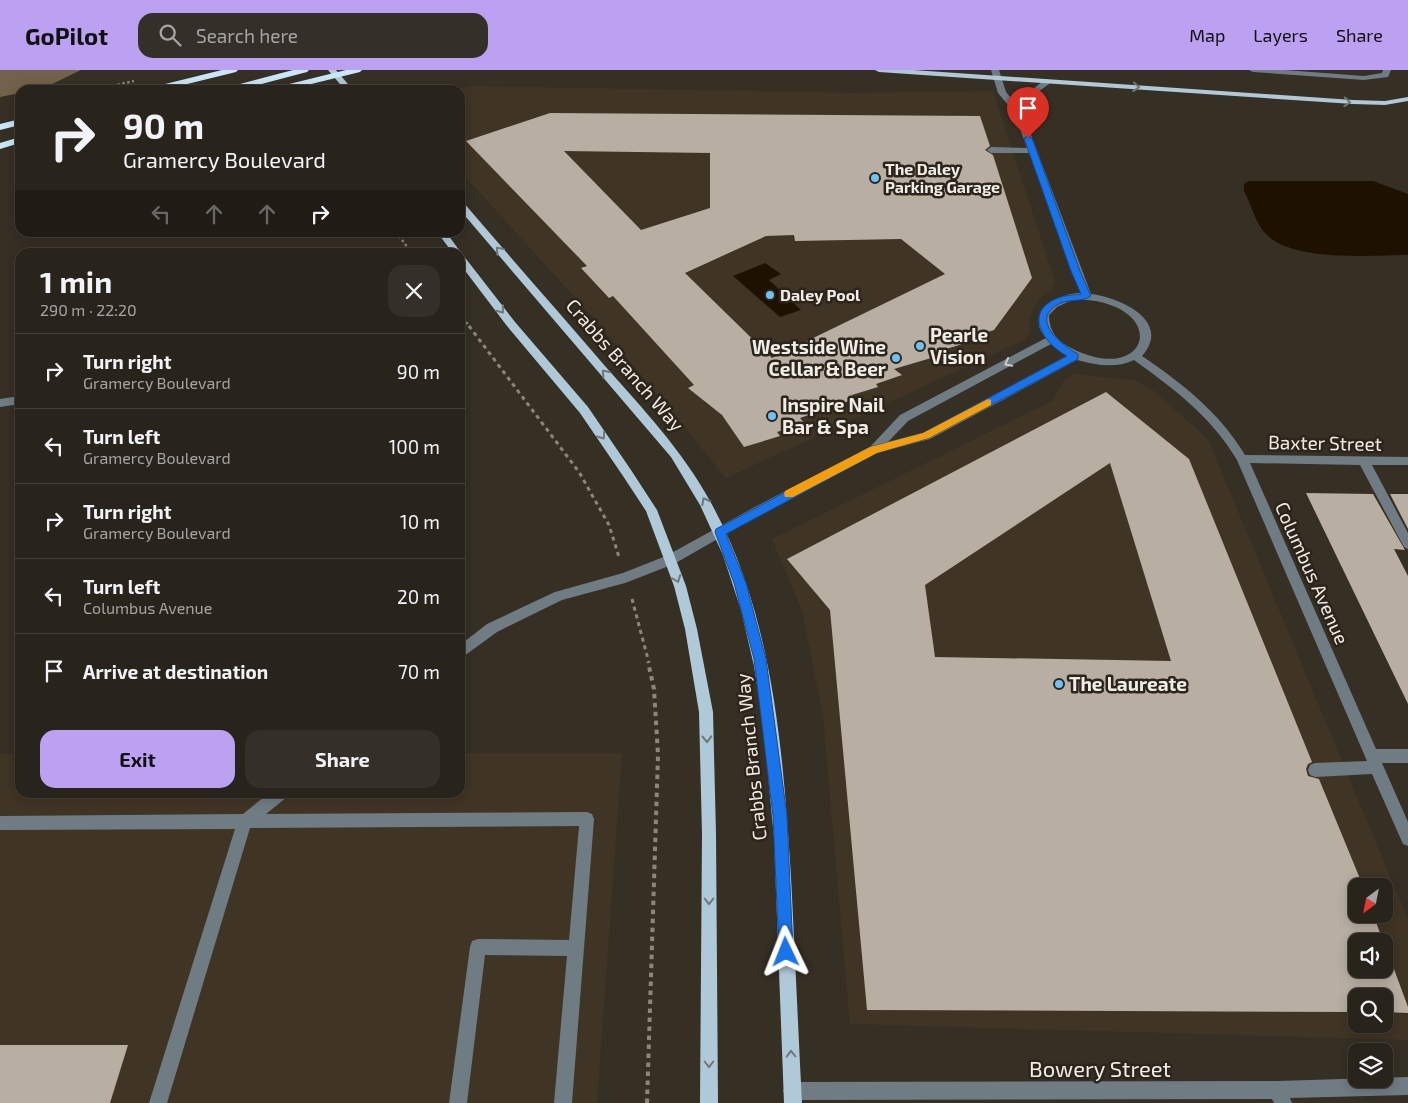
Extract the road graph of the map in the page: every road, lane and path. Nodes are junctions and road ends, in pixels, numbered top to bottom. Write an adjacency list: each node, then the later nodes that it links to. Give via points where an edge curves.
1 (233, 70): 12 (highway)
2 (304, 70): 13 (highway)
3 (332, 70): 15 (main road)
4 (357, 70): 14 (highway)
5 (879, 70): 8 (main road)
6 (1253, 70): 7 (street, via 1364,78 1386,75)
7 (1387, 70)
8 (997, 74): 10 (main road); 17 (street, via 1002,93)
9 (141, 79): 11 (path)
10 (1049, 81): 16 (main road, one-way to 16, via 1352,102 1385,103); 17 (street, via 1034,90)
11 (115, 85)
12 (172, 85)
13 (247, 85)
14 (296, 85)
15 (345, 85)
16 (1408, 99)
17 (1018, 111): 23 (street)
18 (15, 123): 19 (highway)
19 (0, 127)
20 (15, 142): 21 (highway)
21 (0, 146)
22 (991, 150): 23 (street)
23 (1032, 151): 32 (street)
24 (15, 152): 25 (highway)
25 (0, 156)
26 (465, 210): 43 (main road, Crabbs Branch Way, one-way to 26, via 695,482 675,454)
27 (400, 237): 29 (path)
28 (445, 237): 30 (main road)
29 (409, 248)
30 (453, 248)
31 (465, 263): 45 (main road, one-way to 45, via 595,426 651,510)
32 (1087, 296): 34 (street, via 1061,300 1045,312 1045,331); 36 (street, via 1125,308 1142,324 1146,342 1143,350)
33 (465, 321): 46 (path, via 579,472 609,525)
34 (1051, 340): 35 (street); 39 (street, one-way to 39, via 904,418)
35 (1074, 356): 36 (street, via 1107,363); 39 (street, via 926,436)
36 (1135, 356): 40 (street, Columbus Avenue, via 1206,409 1232,440)
37 (15, 401): 38 (street)
38 (0, 403)
39 (874, 450): 43 (street)
40 (1242, 459): 41 (street, Baxter Street); 49 (street, Columbus Avenue)
41 (1364, 460): 42 (street, Baxter Street); 44 (street)
42 (1408, 461)
43 (720, 532): 45 (street); 57 (main road, Crabbs Branch Way, one-way to 43, via 780,816 773,758 760,659 740,583)
44 (1408, 544)
45 (670, 560): 46 (street); 64 (main road, one-way to 64, via 691,629 706,712)
46 (625, 578): 47 (street, via 559,596 492,628); 63 (path, via 643,636 654,689 658,755)
47 (465, 649)
48 (1408, 756): 49 (street)
49 (1374, 761): 50 (street); 54 (street, Columbus Avenue)
50 (1315, 770)
51 (275, 798): 53 (street)
52 (0, 823): 53 (street)
53 (244, 823): 55 (street, via 587,820); 60 (street)
54 (1408, 839)
55 (576, 948): 61 (street, via 478,947); 62 (street)
56 (1408, 1086): 58 (street, Bowery Street)
57 (792, 1097): 59 (street, Bowery Street)
58 (1280, 1097): 59 (street, Bowery Street)
59 (988, 1098)
60 (158, 1103)
61 (458, 1103)
62 (563, 1103)
63 (647, 1103)
64 (709, 1103)

